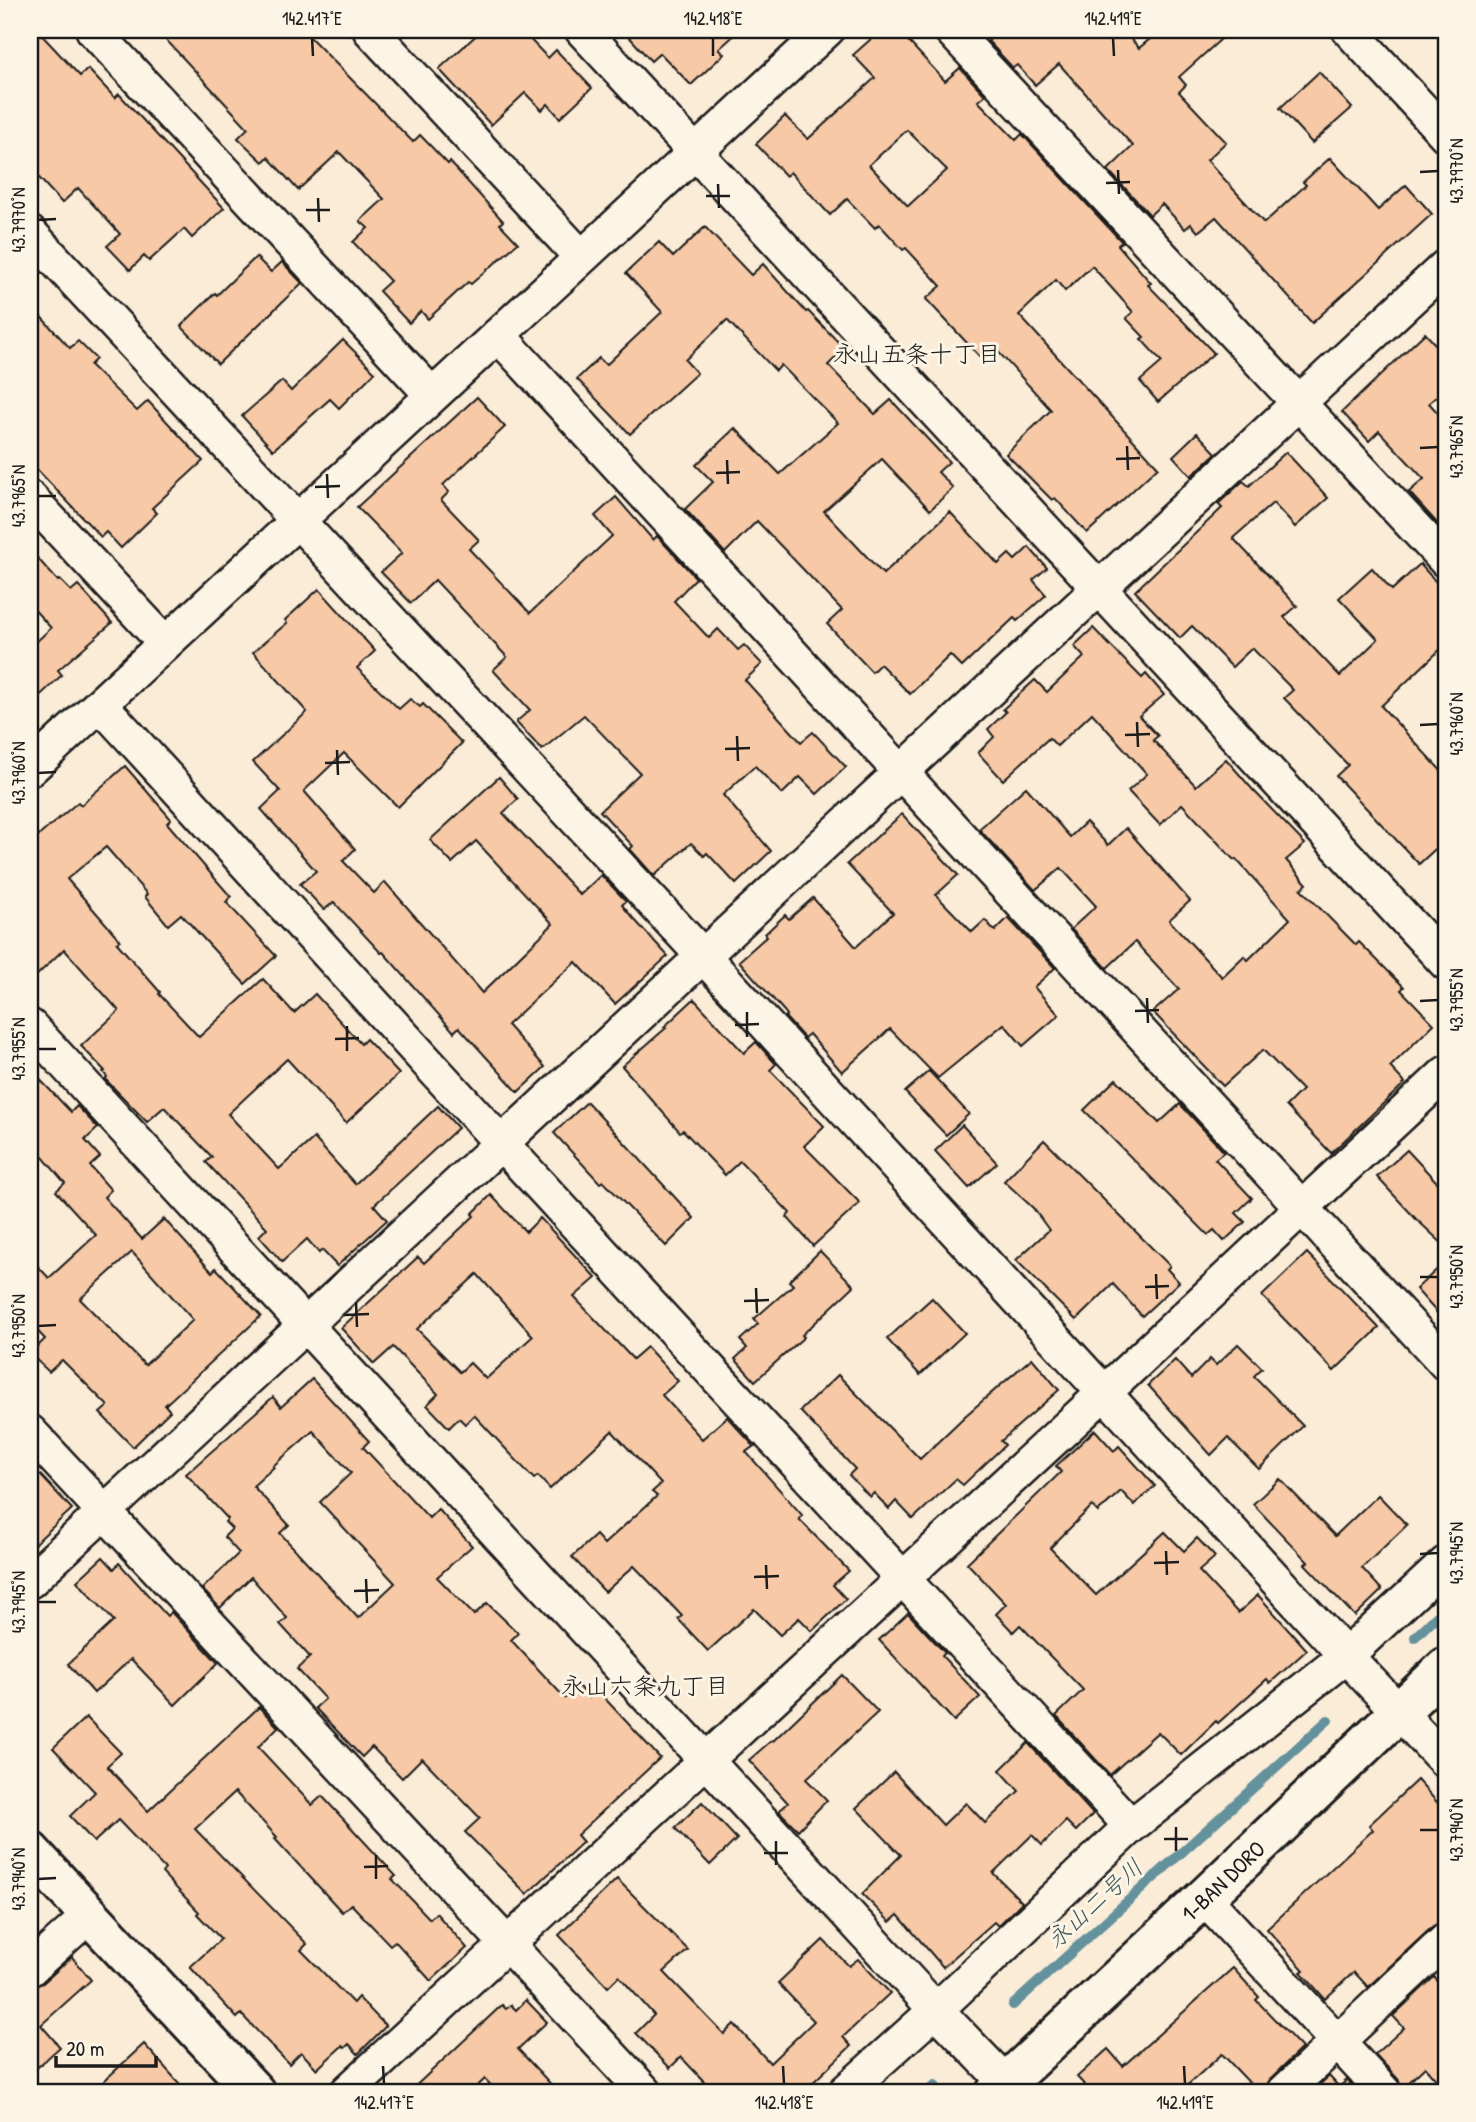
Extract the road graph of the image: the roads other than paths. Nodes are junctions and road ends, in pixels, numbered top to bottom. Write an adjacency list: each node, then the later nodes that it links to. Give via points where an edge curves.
1 (93, 30): 13 (street)
2 (370, 30): 10 (street)
3 (582, 30): 8 (street)
4 (827, 30): 8 (street)
5 (951, 30): 14 (street)
6 (1349, 30): 7 (street)
7 (1446, 135)
8 (695, 152): 10 (street); 18 (street)
9 (30, 233): 16 (street)
10 (581, 257): 12 (street)
11 (1446, 266): 14 (street)
12 (498, 335): 13 (street); 22 (street)
13 (432, 395): 16 (street)
14 (1298, 403): 17 (street); 18 (street)
15 (30, 498): 19 (street)
16 (297, 520): 19 (street); 23 (street)
17 (1446, 561)
18 (1100, 587): 22 (street); 24 (street)
19 (164, 643): 20 (street)
20 (100, 704): 21 (street); 27 (street)
21 (31, 766)
22 (901, 772): 23 (street); 28 (street)
23 (703, 956): 27 (street); 31 (street)
24 (1446, 963)
25 (30, 1027): 29 (street)
26 (1446, 1073): 28 (street)
27 (501, 1143): 29 (street); 35 (street)
28 (1303, 1209): 30 (street); 31 (street)
29 (304, 1326): 33 (street); 40 (street)
30 (1446, 1364)
31 (1105, 1392): 35 (street); 37 (street)
32 (30, 1432): 33 (street)
33 (104, 1512): 36 (street); 47 (street)
34 (1446, 1563): 37 (street)
35 (903, 1578): 40 (street); 42 (street)
36 (30, 1581)
37 (1346, 1656): 39 (street); 42 (street)
38 (1446, 1667): 39 (street, 1-BAN DORO)
39 (1400, 1713): 41 (street); 44 (street, 1-BAN DORO)
40 (706, 1760): 47 (street); 49 (street)
41 (1446, 1762)
42 (1131, 1826): 49 (street)
43 (30, 1851): 45 (street)
44 (1204, 1898): 50 (street); 51 (street, 1-BAN DORO)
45 (90, 1915): 48 (street); 52 (street)
46 (1446, 1940): 50 (street)
47 (506, 1944): 53 (street); 54 (street)
48 (30, 1969)
49 (936, 2010): 51 (street); 55 (street)
50 (1338, 2043): 56 (street); 57 (street)
51 (1006, 2089)
52 (247, 2090)
53 (347, 2092)
54 (645, 2092)
55 (845, 2092)
56 (1284, 2092)
57 (1384, 2092)

